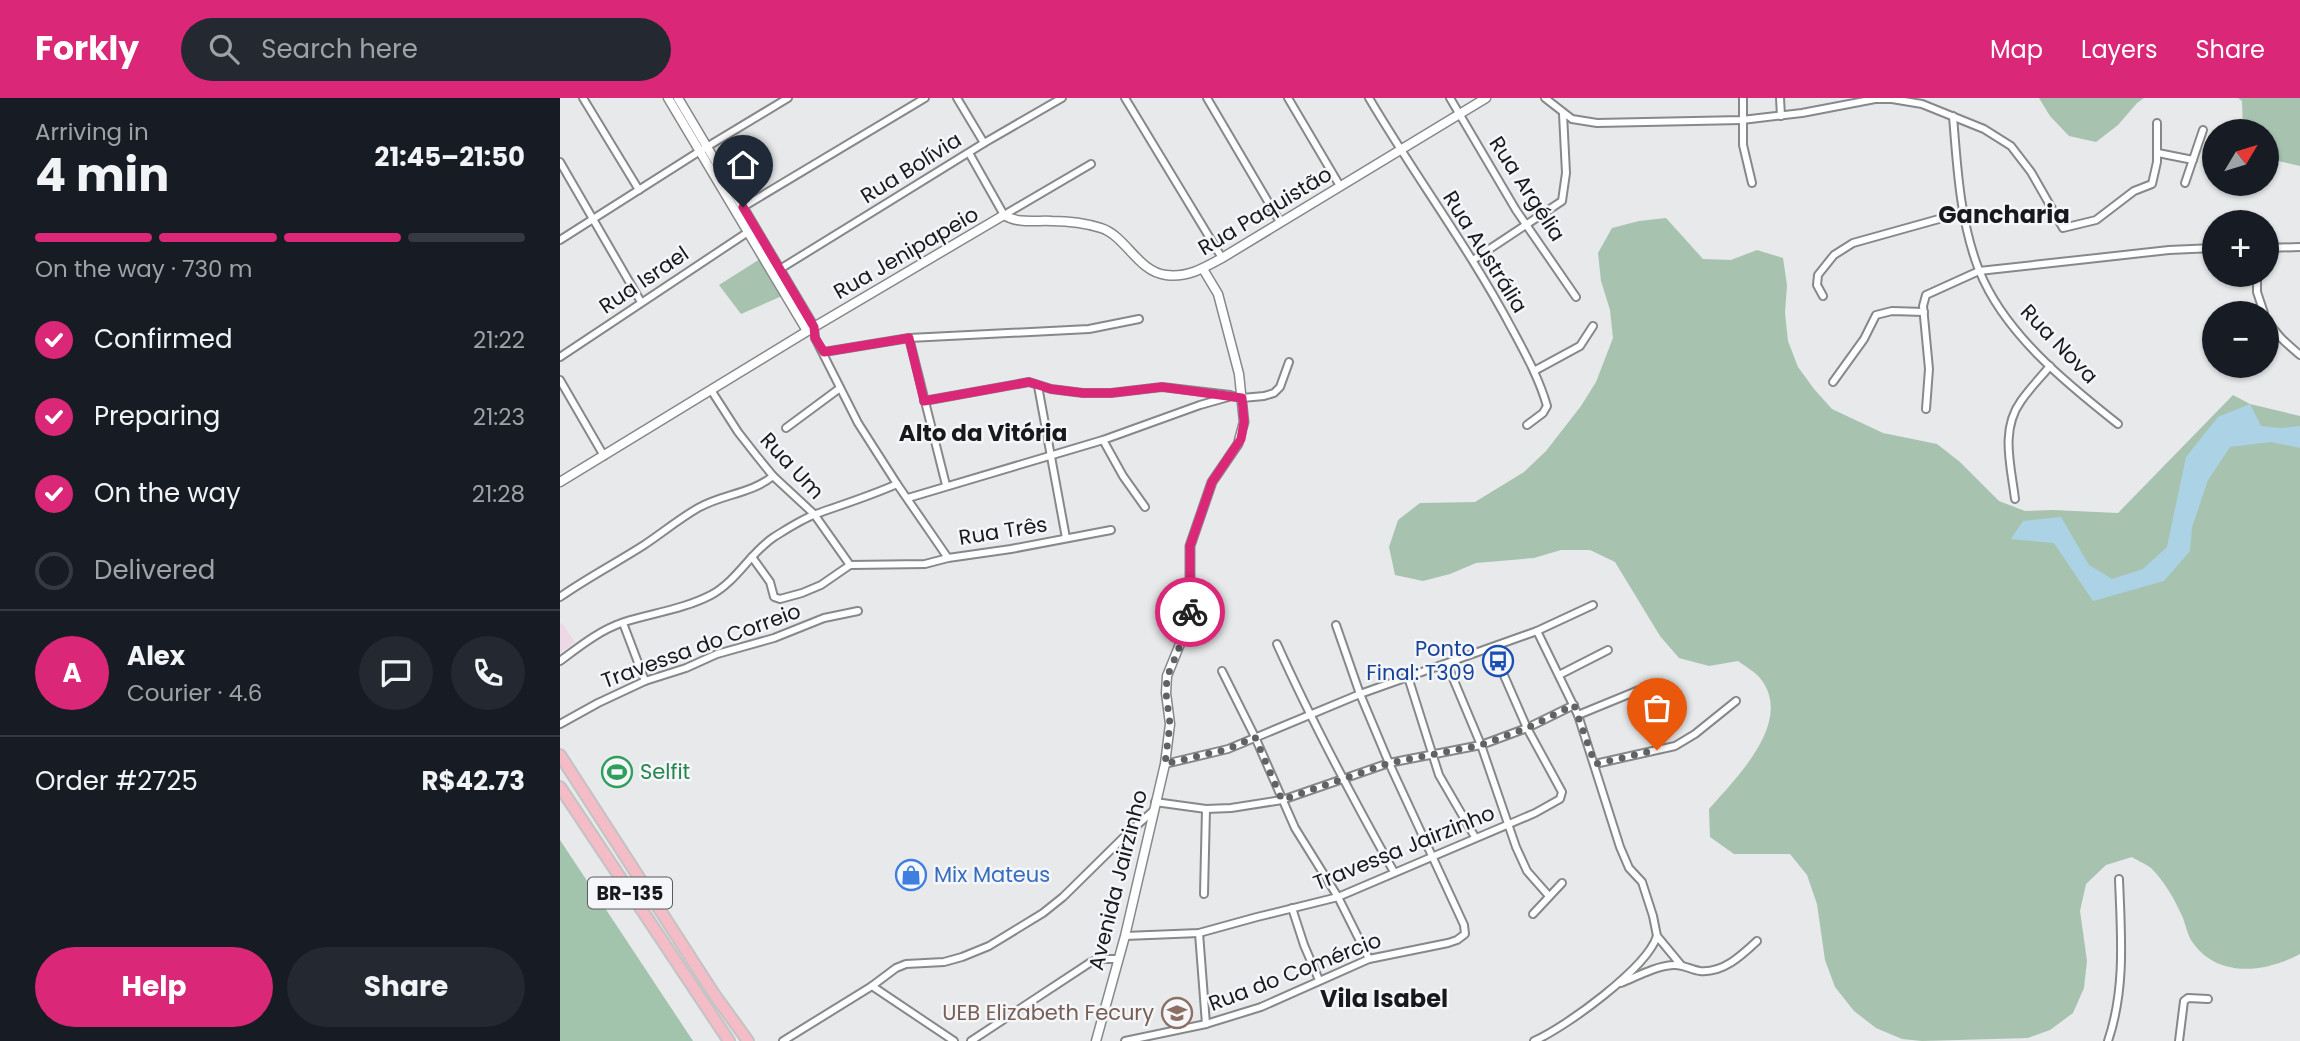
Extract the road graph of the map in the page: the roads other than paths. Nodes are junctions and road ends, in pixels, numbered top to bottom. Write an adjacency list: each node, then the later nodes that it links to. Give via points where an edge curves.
1 (583, 98): 36 (street)
2 (668, 98): 26 (street)
3 (678, 98): 26 (street)
4 (788, 98): 26 (street)
5 (925, 98): 37 (street)
6 (957, 98): 25 (street)
7 (1062, 98): 25 (street, Rua Bolívia)
8 (1125, 98): 48 (street)
9 (1207, 98): 41 (street)
10 (1289, 98): 35 (street)
11 (1369, 98): 27 (street, Rua Austrália)
12 (1450, 98): 18 (street, Rua Argélia)
13 (1486, 98): 18 (street, Rua Paquistão)
14 (1545, 98): 19 (street)
15 (1743, 98): 22 (street)
16 (1780, 98): 20 (street)
17 (1923, 101): 20 (street, via 1875,99); 21 (street)
18 (1459, 114): 27 (street, Rua Paquistão); 42 (street, Rua Argélia)
19 (1563, 114): 22 (street, via 1597,123); 42 (street, via 1566,173 1562,201)
20 (1782, 116): 22 (street)
21 (1952, 116): 29 (street, via 2011,146 2060,226 2067,228 2096,220 2134,191 2150,186); 38 (street, Rua Nova)
22 (1742, 120): 33 (street)
23 (2157, 123): 29 (street)
24 (2202, 133): 30 (street)
25 (984, 143): 28 (street, Rua Bolívia)
26 (703, 149): 36 (street); 37 (street); 43 (street)
27 (1401, 150): 35 (street, Rua Paquistão); 49 (street, Rua Austrália)
28 (969, 153): 39 (street); 50 (street, Rua Bolívia)
29 (2158, 153): 30 (street)
30 (2193, 160): 34 (street)
31 (560, 162): 40 (street)
32 (1091, 164): 39 (street, Rua Jenipapeio)
33 (1752, 183)
34 (2185, 183)
35 (1340, 186): 41 (street, Rua Paquistão)
36 (639, 190): 40 (street)
37 (743, 207): 50 (street)
38 (1964, 212): 52 (street, Rua Nova); 53 (street, via 1853,243 1834,255 1818,275)
39 (1004, 215): 51 (street, Rua Paquistão, via 1104,229 1161,275 1179,276); 59 (street, Rua Jenipapeio)
40 (594, 218): 44 (street); 55 (street)
41 (1280, 222): 48 (street, Rua Paquistão)
42 (1525, 224): 49 (street); 54 (street, Rua Argélia)
43 (748, 232): 55 (street, Rua Israel); 59 (street)
44 (560, 240)
45 (2300, 247): 46 (street)
46 (2279, 248)
47 (2202, 249): 52 (street)
48 (1222, 258): 51 (street, Rua Paquistão)
49 (1473, 260): 67 (street, Rua Austrália)
50 (780, 269): 59 (street)
51 (1203, 269): 74 (street, Avenida Jairzinho, via 1218,294)
52 (1979, 271): 56 (street, via 1926,295); 66 (street, Rua Nova, via 1997,304)
53 (1823, 296)
54 (1576, 297)
55 (641, 302): 64 (street, Rua Israel)
56 (1924, 312): 69 (street, via 1876,315); 76 (street, via 1929,369)
57 (1139, 319): 61 (street, via 1089,329)
58 (1592, 326): 67 (street, via 1580,346)
59 (810, 329): 62 (street, Rua Três); 72 (street, Rua Jenipapeio)
60 (2279, 335): 63 (street)
61 (909, 338): 62 (street); 75 (street)
62 (824, 352): 71 (street, Rua Três)
63 (2300, 355)
64 (560, 357)
65 (1289, 362): 74 (street, via 1274,393)
66 (2050, 366): 77 (street, Rua Nova); 88 (street, via 2011,419 2008,446)
67 (1534, 371): 78 (street, Rua Austrália, via 1547,406)
68 (560, 380): 82 (street)
69 (1833, 382)
70 (1038, 386): 73 (street, via 1083,393 1162,387); 75 (street, via 1021,383); 81 (street)
71 (840, 388): 79 (street); 85 (street, Rua Três)
72 (711, 390): 82 (street, Rua Jenipapeio); 83 (street, Rua Um)
73 (1232, 396): 74 (street); 80 (street)
74 (1242, 398): 124 (street, Avenida Jairzinho, via 1241,439 1212,482 1190,546 1190,609 1167,677 1170,724)
75 (924, 401): 86 (street)
76 (1926, 409)
77 (2118, 424)
78 (1527, 425)
79 (786, 428)
80 (1103, 440): 81 (street); 89 (street)
81 (1049, 455): 86 (street); 92 (street)
82 (604, 456): 84 (street, Rua Jenipapeio)
83 (773, 476): 90 (street, Rua Um); 96 (street, via 698,508)
84 (560, 482)
85 (897, 484): 87 (street, Rua Três); 90 (street)
86 (946, 485): 87 (street)
87 (908, 498): 94 (street, Rua Três)
88 (2015, 499)
89 (1145, 507)
90 (814, 514): 93 (street, via 771,539); 95 (street, Rua Um)
91 (1111, 530): 92 (street, Rua Três)
92 (1066, 538): 94 (street, Rua Três)
93 (752, 557): 95 (street, via 776,599 821,585); 99 (street, via 715,593)
94 (948, 558): 95 (street, via 925,564)
95 (850, 565)
96 (560, 597)
97 (1593, 605): 101 (street)
98 (858, 611): 110 (street, Travessa do Correio, via 738,646)
99 (623, 623): 105 (street, via 604,630); 110 (street)
100 (1336, 625): 112 (street)
101 (1537, 631): 103 (street); 108 (street)
102 (1277, 643): 115 (street)
103 (1492, 648): 106 (street); 118 (street)
104 (1608, 650): 108 (street)
105 (560, 661)
106 (1447, 664): 109 (street); 120 (street)
107 (1222, 670): 119 (street)
108 (1559, 675): 114 (street)
109 (1408, 677): 112 (street); 121 (street)
110 (645, 681): 117 (street, Travessa do Correio)
111 (1639, 690): 116 (street)
112 (1360, 694): 115 (street); 123 (street)
113 (1736, 701): 125 (street, via 1675,746)
114 (1574, 705): 116 (street); 118 (street)
115 (1308, 714): 119 (street); 126 (street)
116 (1578, 715): 125 (street)
117 (560, 724)
118 (1527, 728): 120 (street); 132 (street, Travessa Jairzinho, via 1562,797)
119 (1255, 737): 124 (street, via 1228,749); 128 (street)
120 (1481, 745): 121 (street); 132 (street)
121 (1431, 753): 123 (street); 134 (street)
122 (560, 755): 133 (highway, BR-135)
123 (1389, 763): 126 (street); 135 (street)
124 (1165, 764): 130 (street, Avenida Jairzinho)
125 (1595, 764): 148 (street, via 1620,847 1629,868 1642,882)
126 (1342, 780): 128 (street); 137 (street)
127 (560, 787): 129 (highway, BR-135)
128 (1282, 800): 131 (street); 143 (street)
129 (572, 806): 133 (highway, via 598,834); 136 (highway, BR-135)
130 (1154, 807): 131 (street); 147 (street, Avenida Jairzinho); 155 (street, via 1063,897 998,940 944,962 906,964)
131 (1206, 808): 141 (street)
132 (1509, 824): 134 (street, Travessa Jairzinho); 142 (street, via 1527,871)
133 (608, 830): 140 (highway, BR-135)
134 (1475, 837): 135 (street, Travessa Jairzinho)
135 (1433, 857): 137 (street, Travessa Jairzinho); 151 (street, Rua do Comércio, via 1465,934 1457,940)
136 (610, 863): 140 (highway, via 620,859); 158 (highway, BR-135)
137 (1394, 872): 143 (street, Travessa Jairzinho)
138 (2119, 879): 166 (street, via 2121,981)
139 (1562, 883): 142 (street)
140 (646, 886): 159 (highway, BR-135)
141 (1204, 894)
142 (1549, 896): 145 (street)
143 (1338, 897): 144 (street, Travessa Jairzinho); 151 (street)
144 (1293, 908): 146 (street, Travessa Jairzinho); 153 (street)
145 (1533, 914)
146 (1199, 933): 147 (street, Travessa Jairzinho); 157 (street)
147 (1125, 936): 150 (street, Avenida Jairzinho)
148 (1657, 936): 152 (street); 154 (street, via 1652,950)
149 (1757, 941): 152 (street, via 1720,968 1703,971)
150 (1117, 959): 162 (street, via 1091,962); 163 (street, Avenida Jairzinho)
151 (1369, 959): 153 (street, Rua do Comércio)
152 (1681, 965): 154 (street, via 1659,968)
153 (1319, 980): 157 (street, Rua do Comércio, via 1261,1007)
154 (1616, 985): 165 (street)
155 (872, 986): 160 (street); 161 (street)
156 (2208, 999): 167 (street, via 2184,1001)
157 (1206, 1024): 164 (street, Rua do Comércio)
158 (729, 1041)
159 (748, 1041)
160 (783, 1041)
161 (954, 1041)
162 (971, 1041)
163 (1096, 1041)
164 (1125, 1041)
165 (1534, 1041)
166 (2108, 1041)
167 (2179, 1041)

